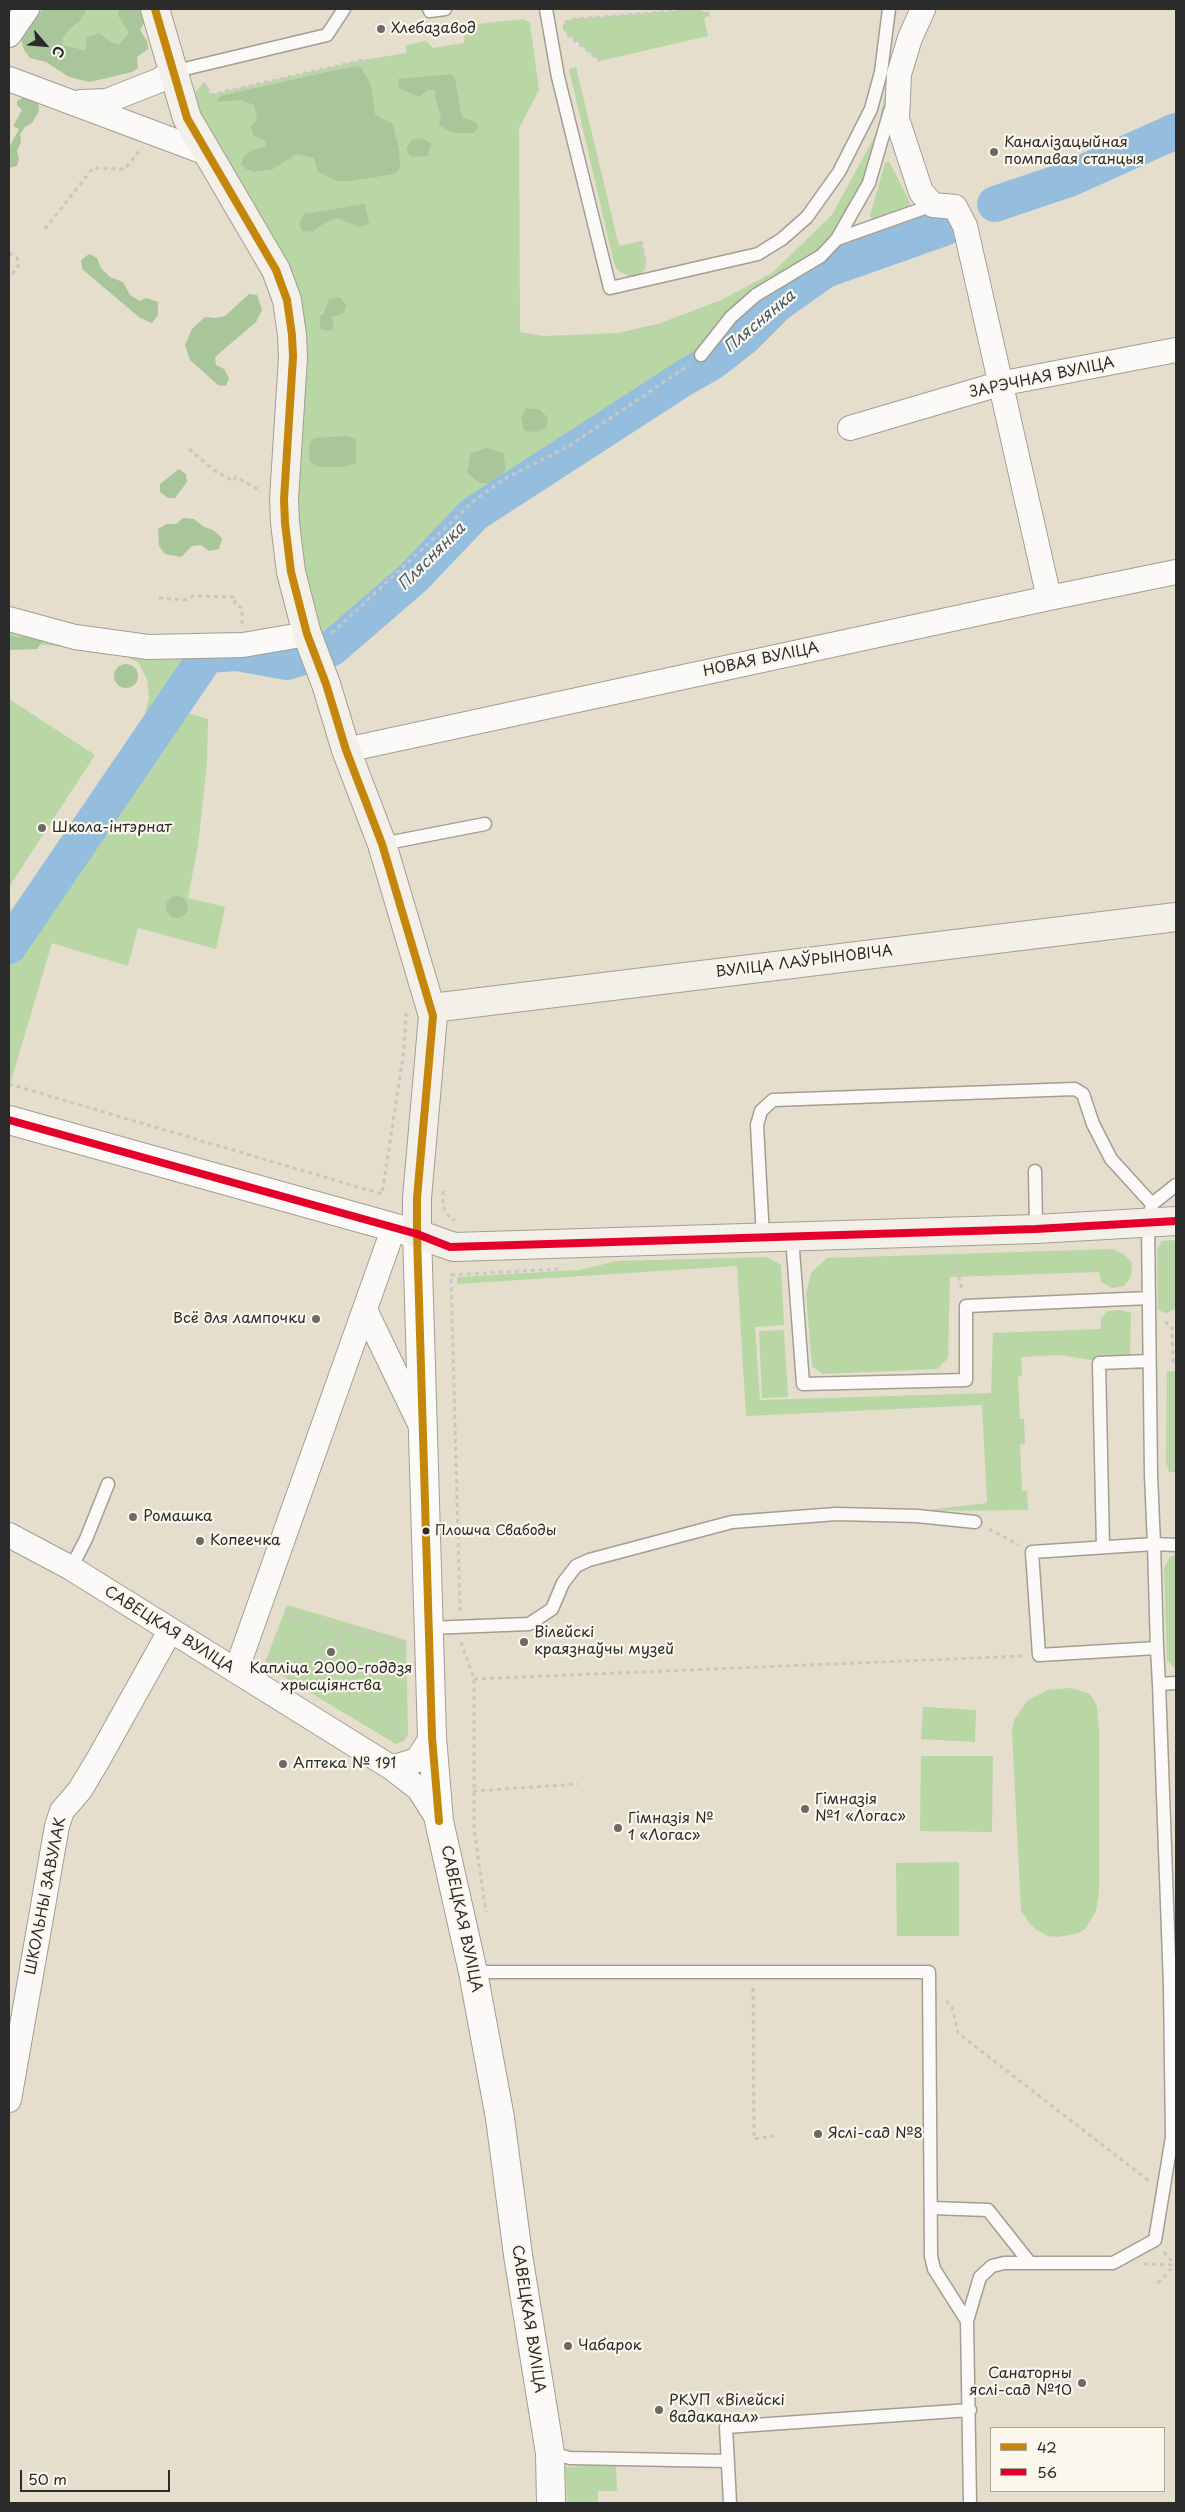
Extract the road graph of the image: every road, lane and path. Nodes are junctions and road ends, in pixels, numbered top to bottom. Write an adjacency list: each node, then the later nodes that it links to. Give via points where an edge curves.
1 (27, 9): 13 (street)
2 (155, 9): 16 (main road)
3 (344, 9): 16 (lane, via 327,34)
4 (429, 9): 5 (lane)
5 (445, 9)
6 (546, 9): 8 (lane, via 558,77 610,288 758,254 807,217 839,172 871,109 881,72)
7 (698, 9): 10 (path); 11 (path, via 575,19 567,20)
8 (889, 9)
9 (923, 9): 17 (street)
10 (711, 15)
11 (563, 25)
12 (563, 30): 14 (path)
13 (9, 35)
14 (600, 61)
15 (375, 62): 19 (path, via 363,60 209,95 207,84)
16 (172, 72): 20 (street, via 107,101); 22 (main road, via 187,118)
17 (899, 74): 23 (street, via 897,119 921,192); 25 (lane, via 886,131 869,183)
18 (9, 79): 20 (street)
19 (199, 86)
20 (75, 102): 22 (street)
21 (142, 147): 24 (path, via 126,169 93,168)
22 (207, 153): 38 (main road, via 276,270 287,300 293,357 285,470 285,523 291,572)
23 (933, 205): 25 (lane); 30 (street, via 955,207 965,226)
24 (45, 229)
25 (837, 239): 29 (lane, via 821,256 756,295 731,317)
26 (9, 253): 27 (path, via 17,258 19,264)
27 (11, 276)
28 (1176, 350): 30 (street, ЗАРЭЧНАЯ ВУЛІЦА)
29 (701, 355): 38 (path, via 678,375 569,446 506,478 476,499)
30 (999, 384): 31 (street, ЗАРЭЧНАЯ ВУЛІЦА); 36 (street)
31 (850, 428)
32 (189, 449): 33 (path, via 233,482 236,477)
33 (265, 493)
34 (1176, 572): 36 (street, НОВАЯ ВУЛІЦА)
35 (159, 598): 39 (path, via 235,597 235,604 242,608)
36 (1048, 598): 40 (street, НОВАЯ ВУЛІЦА)
37 (9, 619): 39 (street, via 75,637 148,647)
38 (315, 637): 39 (street); 40 (main road)
39 (242, 645)
40 (346, 750): 42 (main road)
41 (485, 824): 42 (lane)
42 (382, 844): 44 (main road)
43 (1176, 917): 44 (main road, ВУЛІЦА ЛАЎРЫНОВІЧА)
44 (419, 1007): 45 (path, via 404,1050 382,1194); 54 (main road, via 433,1024 417,1198)
45 (9, 1084)
46 (9, 1120): 54 (street)
47 (1035, 1171): 53 (lane)
48 (1176, 1185): 50 (lane)
49 (443, 1207): 51 (path)
50 (1150, 1213): 52 (main road); 53 (main road); 56 (lane, via 1110,1159 1093,1124 1084,1094 1075,1089 773,1100 761,1111 757,1125); 59 (lane)
51 (450, 1218)
52 (1176, 1221)
53 (1036, 1228): 55 (main road)
54 (405, 1231): 56 (main road, via 450,1247); 62 (street); 65 (street)
55 (792, 1237): 56 (main road); 61 (lane, via 803,1384 966,1380)
56 (763, 1238)
57 (946, 1253): 61 (path, via 958,1274)
58 (566, 1269): 74 (path, via 451,1275)
59 (1149, 1298): 61 (lane); 63 (lane)
60 (1176, 1301): 64 (path, via 1165,1313 1165,1322 1172,1327 1173,1364)
61 (966, 1306)
62 (365, 1310): 65 (street); 86 (street)
63 (1149, 1361): 69 (lane); 71 (lane, via 1099,1363)
64 (1176, 1365)
65 (423, 1431): 76 (street)
66 (108, 1484): 73 (lane)
67 (975, 1522): 72 (path); 74 (lane, via 917,1516 836,1514 732,1522 576,1566 563,1583 552,1609 529,1624)
68 (9, 1535): 73 (street, САВЕЦКАЯ ВУЛІЦА)
69 (1154, 1544): 70 (lane); 71 (lane); 80 (lane)
70 (1176, 1545)
71 (1103, 1547): 72 (lane)
72 (1032, 1552): 82 (lane)
73 (71, 1568): 77 (street, САВЕЦКАЯ ВУЛІЦА)
74 (461, 1627): 76 (lane); 87 (path, via 461,1647)
75 (342, 1628): 78 (path); 79 (path, via 286,1614); 81 (path, via 412,1646)
76 (429, 1628): 90 (street)
77 (170, 1631): 86 (street, САВЕЦКАЯ ВУЛІЦА); 100 (street, ШКОЛЬНЫ ЗАВУЛАК, via 98,1760 80,1790 62,1811)
78 (336, 1643): 79 (path); 81 (path)
79 (324, 1646): 83 (path)
80 (1157, 1648): 82 (lane); 89 (lane)
81 (344, 1654): 85 (path)
82 (1039, 1655): 87 (path)
83 (322, 1658): 84 (path); 85 (path, via 332,1665)
84 (266, 1660)
85 (340, 1662): 91 (path)
86 (236, 1671): 92 (street, САВЕЦКАЯ ВУЛІЦА)
87 (474, 1679): 94 (path)
88 (1176, 1683): 89 (lane)
89 (1159, 1684): 102 (lane, via 1172,2127)
90 (432, 1737): 92 (street, via 417,1760); 95 (street)
91 (404, 1741)
92 (392, 1768): 95 (street, САВЕЦКАЯ ВУЛІЦА, via 419,1789)
93 (578, 1784): 94 (path)
94 (473, 1791): 96 (path, via 474,1829)
95 (440, 1821): 97 (street, САВЕЦКАЯ ВУЛІЦА)
96 (486, 1914)
97 (473, 1972): 98 (lane); 109 (street, САВЕЦКАЯ ВУЛІЦА, via 500,2118)
98 (753, 1972): 99 (lane, via 929,1972); 101 (path, via 754,2139)
99 (929, 1985): 102 (path, via 952,2007 958,2033); 103 (lane)
100 (9, 2100)
101 (774, 2136)
102 (1162, 2193): 104 (lane, via 1155,2240 1113,2263)
103 (932, 2208): 104 (lane, via 988,2210); 107 (lane, via 931,2256 934,2269)
104 (1030, 2263): 107 (lane, via 1004,2263 985,2271 980,2277)
105 (1176, 2265): 106 (path)
106 (1158, 2283)
107 (967, 2321): 108 (lane)
108 (970, 2410): 110 (lane, via 726,2427); 113 (lane)
109 (550, 2453): 110 (lane, via 570,2458); 111 (street, САВЕЦКАЯ ВУЛІЦА)
110 (726, 2461): 112 (lane)
111 (551, 2503)
112 (730, 2503)
113 (970, 2503)

